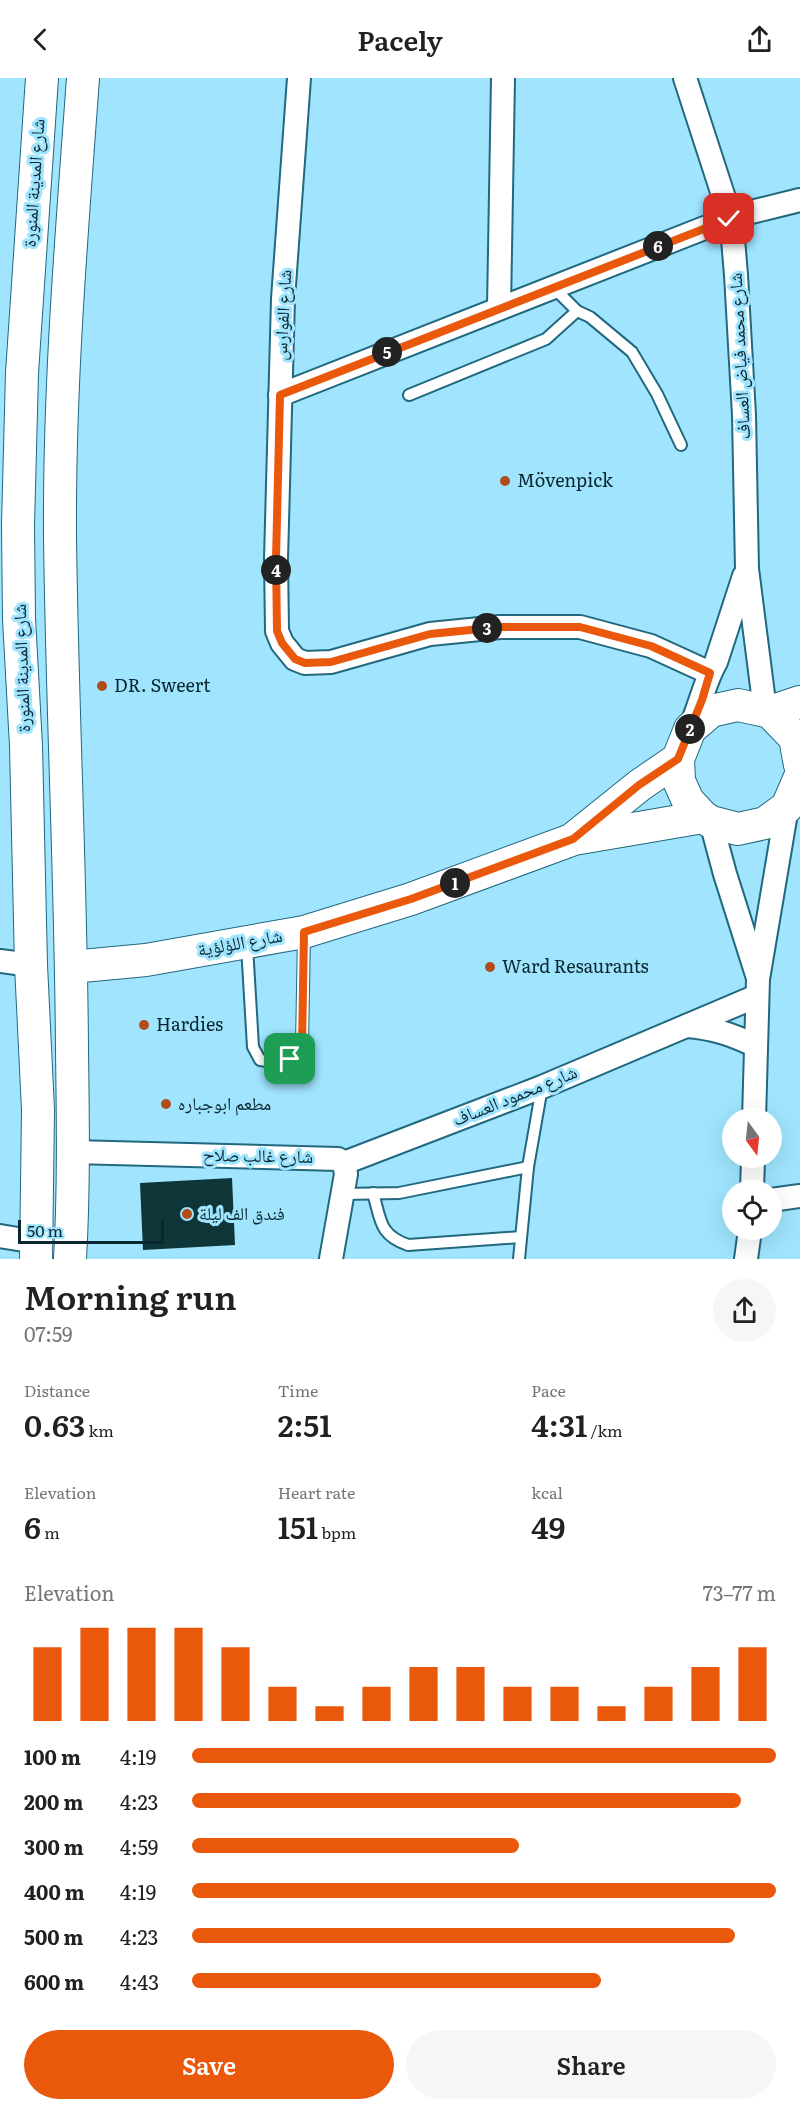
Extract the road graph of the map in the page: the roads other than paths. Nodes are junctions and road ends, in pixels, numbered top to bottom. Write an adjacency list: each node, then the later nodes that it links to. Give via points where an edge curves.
1 (42, 78): 28 (main road, شارع المدينة المنورة, via 14,526 14,618 26,746)
2 (83, 78): 29 (main road, via 60,447)
3 (299, 78): 11 (street, شارع الفوارس)
4 (504, 78): 9 (street)
5 (685, 78): 7 (street, شارع محمد فياض العساف)
6 (800, 200): 7 (street)
7 (729, 219): 8 (street); 14 (street, شارع محمد فياض العساف, via 738,310)
8 (553, 287): 9 (street); 10 (lane)
9 (499, 308): 11 (street)
10 (577, 310): 12 (lane, via 546,339); 13 (lane, via 632,352)
11 (280, 395): 15 (street, شارع الفوارس, via 277,631 295,659 305,663 331,662 430,634 500,627 580,627 651,646)
12 (409, 395)
13 (681, 445)
14 (747, 569): 15 (street, شارع محمد فياض العساف); 17 (street, شارع محمد فياض العساف)
15 (710, 673): 18 (street, شارع محمد فياض العساف)
16 (800, 702): 17 (main road)
17 (767, 711): 18 (main road, via 738,705 711,711); 20 (main road, via 795,738)
18 (690, 729): 19 (main road)
19 (678, 759): 23 (main road, via 679,781 688,801); 24 (main road, شارع اللؤلؤية)
20 (800, 765)
21 (800, 777): 22 (main road)
22 (787, 807): 23 (main road, via 765,823 738,829); 30 (street)
23 (707, 819): 24 (main road, شارع اللؤلؤية); 30 (street)
24 (573, 839): 25 (main road, شارع اللؤلؤية, via 411,899)
25 (304, 932): 26 (main road, شارع اللؤلؤية); 26 (lane, via 302,1046 290,1059 276,1063 260,1060 253,1047)
26 (246, 942): 29 (main road, شارع اللؤلؤية, via 146,960)
27 (0, 961): 28 (street)
28 (31, 965): 45 (main road, شارع المدينة المنورة, via 38,1110)
29 (71, 967): 35 (main road)
30 (758, 988): 31 (street, شارع محمود العساف); 32 (street)
31 (684, 1026): 32 (street, شارع محمود العساف, via 711,1028); 33 (street, شارع محمود العساف)
32 (756, 1046): 34 (street)
33 (542, 1087): 36 (street, شارع محمود العساف); 37 (lane)
34 (754, 1108)
35 (73, 1152): 36 (street, شارع غالب صلاح, via 329,1158); 46 (main road)
36 (344, 1163): 39 (street)
37 (528, 1167): 38 (lane, via 399,1193); 43 (lane)
38 (373, 1193): 39 (lane); 43 (lane, via 382,1226 392,1240 408,1245)
39 (343, 1194): 47 (street)
40 (800, 1196): 41 (street)
41 (782, 1198)
42 (0, 1236): 45 (street)
43 (520, 1237): 48 (lane)
44 (749, 1240): 49 (street)
45 (36, 1250)
46 (70, 1259)
47 (331, 1259)
48 (519, 1259)
49 (746, 1259)

